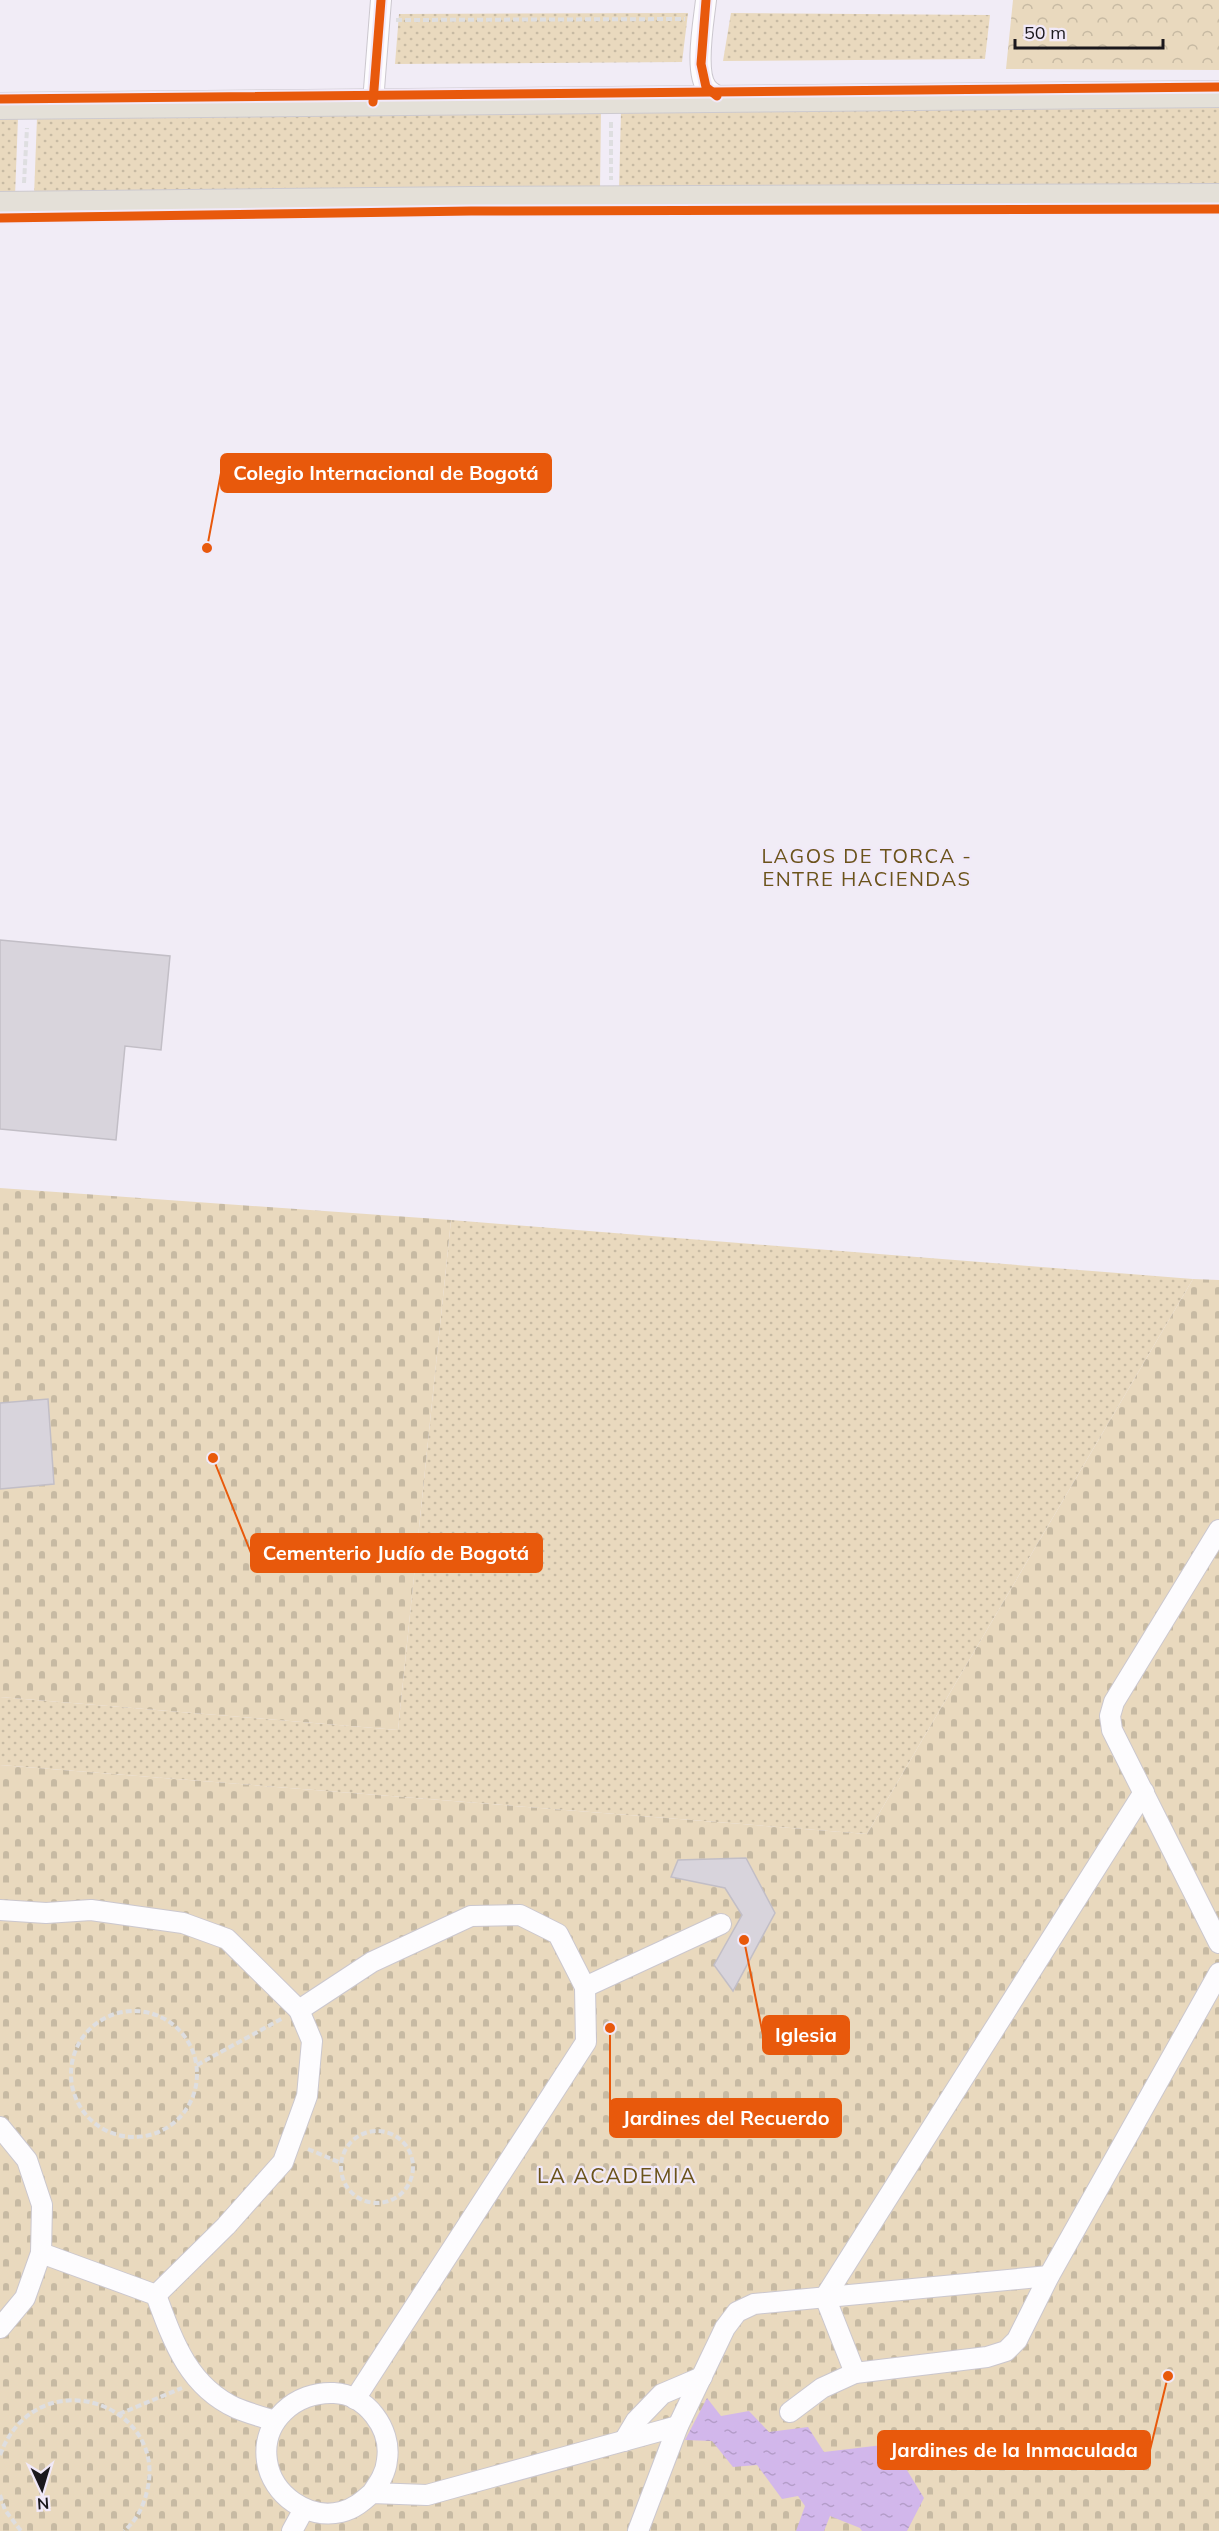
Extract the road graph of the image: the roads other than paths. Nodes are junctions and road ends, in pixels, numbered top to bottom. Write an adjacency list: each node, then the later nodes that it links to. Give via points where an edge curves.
1 (381, 0): 5 (street)
2 (706, 0): 4 (street, via 702,75 706,87)
3 (1219, 94): 4 (main road)
4 (723, 99): 5 (main road)
5 (373, 102): 6 (main road)
6 (0, 106)
7 (1219, 197): 8 (main road)
8 (0, 205)
9 (1219, 1530): 10 (street, via 1113,1702 1112,1730)
10 (1144, 1792): 13 (street); 21 (street)
11 (0, 1910): 16 (street, via 91,1910 183,1923 227,1940)
12 (721, 1924): 15 (street)
13 (1219, 1943)
14 (1219, 1973): 19 (street)
15 (585, 1987): 16 (street, via 558,1934 520,1915 471,1916 372,1962); 25 (street, via 586,2042)
16 (299, 2010): 20 (street, via 312,2041 308,2096 283,2162)
17 (0, 2127): 18 (street, via 27,2160 42,2205)
18 (41, 2253): 20 (street); 22 (street, via 25,2298)
19 (1050, 2277): 21 (street); 23 (street, via 1017,2340 1006,2351 987,2357)
20 (156, 2295): 27 (street, via 173,2340 197,2381 236,2408)
21 (825, 2297): 23 (street); 24 (street, via 754,2304 736,2312)
22 (0, 2328)
23 (855, 2373): 26 (street, via 822,2388)
24 (702, 2377): 28 (street); 29 (street, via 662,2394 636,2421)
25 (355, 2399): 27 (street, via 328,2393 302,2398); 30 (street, via 381,2424 387,2442 382,2478)
26 (790, 2412)
27 (275, 2421): 31 (street, via 267,2441 273,2481 286,2498)
28 (678, 2426): 29 (street); 33 (street)
29 (624, 2441): 30 (street, via 427,2495)
30 (372, 2493): 31 (street, via 341,2512)
31 (304, 2509): 32 (street)
32 (292, 2531)
33 (638, 2531)

